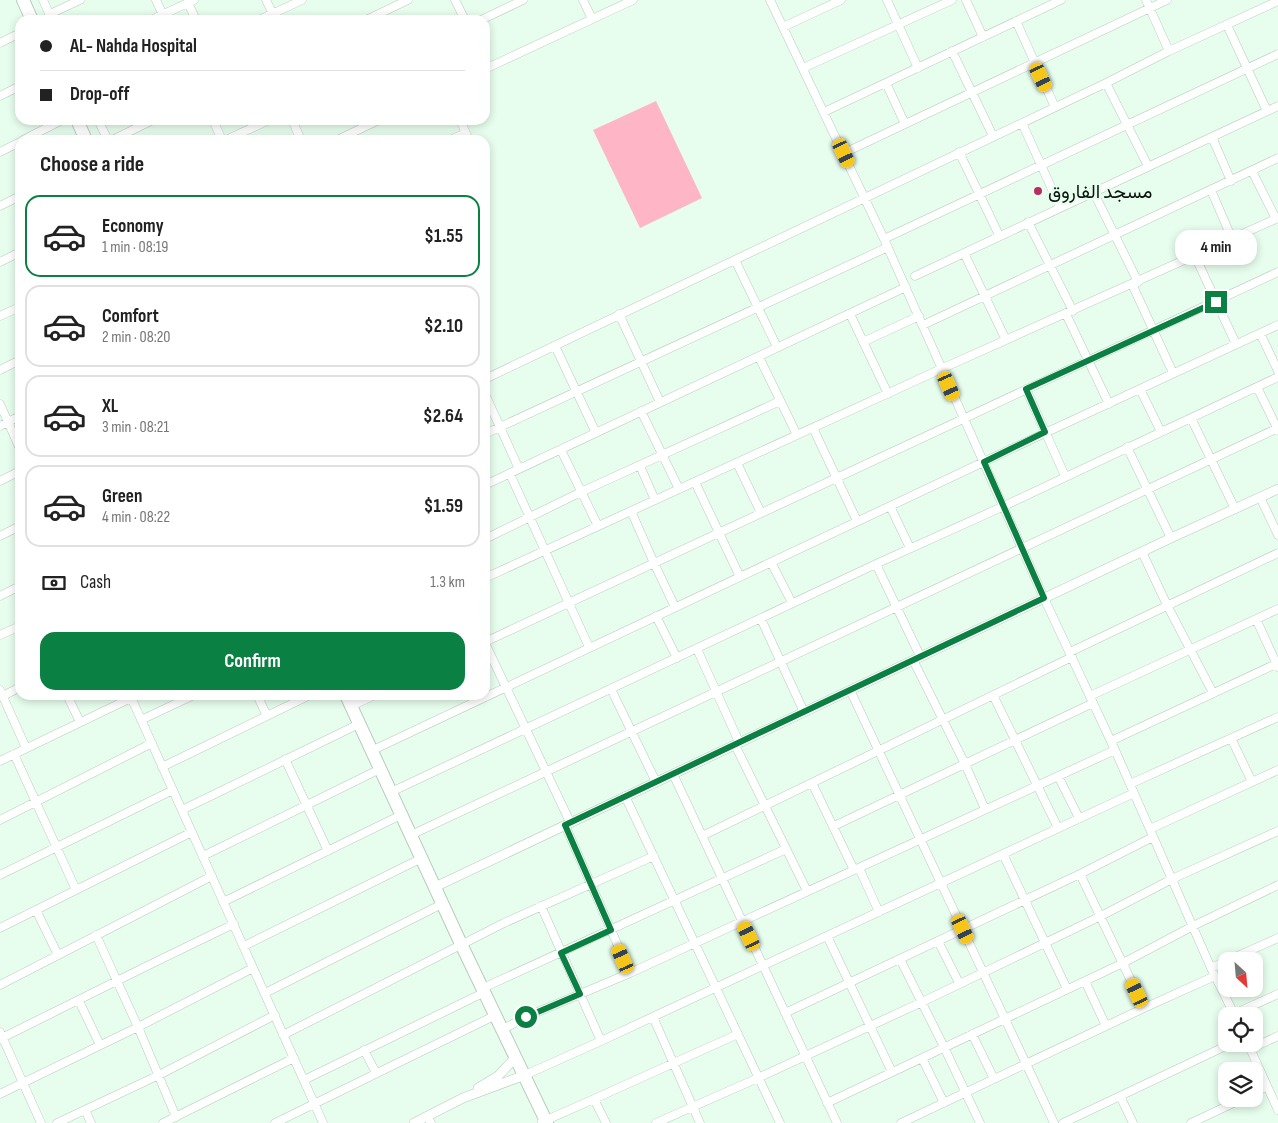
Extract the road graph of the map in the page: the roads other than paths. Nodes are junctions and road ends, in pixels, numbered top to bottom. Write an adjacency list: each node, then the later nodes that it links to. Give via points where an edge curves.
1 (23, 0): 25 (highway)
2 (43, 0): 26 (street)
3 (80, 0): 27 (street)
4 (156, 0): 24 (street)
5 (266, 0): 29 (street)
6 (302, 0): 30 (street)
7 (408, 0): 31 (street)
8 (455, 0): 32 (street)
9 (522, 0): 33 (street)
10 (583, 0): 34 (street)
11 (633, 0): 34 (street)
12 (770, 0): 37 (street)
13 (841, 0): 37 (street)
14 (887, 0): 36 (street)
15 (952, 0): 36 (street)
16 (966, 0): 40 (street)
17 (1060, 0): 35 (street)
18 (1146, 0): 23 (street)
19 (1167, 0): 23 (street)
20 (191, 1): 24 (street); 28 (street)
21 (1278, 1): 22 (street)
22 (1266, 3): 38 (street)
23 (1150, 8): 43 (street); 45 (street)
24 (163, 14)
25 (30, 15)
26 (50, 15)
27 (54, 15)
28 (195, 15)
29 (273, 15)
30 (277, 15)
31 (386, 15)
32 (462, 15)
33 (490, 16)
34 (592, 19): 46 (street)
35 (1016, 21): 40 (street); 45 (street)
36 (898, 25): 47 (street); 48 (street)
37 (782, 26): 47 (street)
38 (1227, 26): 43 (street); 49 (street)
39 (15, 35): 41 (street)
40 (983, 37): 42 (street)
41 (0, 42)
42 (952, 51): 48 (street); 53 (street)
43 (1169, 51): 51 (street)
44 (1278, 54): 49 (street)
45 (1034, 62): 53 (street); 56 (street)
46 (490, 67)
47 (803, 68): 58 (street)
48 (918, 68): 50 (street)
49 (1246, 69): 57 (street); 65 (street)
50 (886, 83): 58 (street); 60 (street)
51 (1106, 83): 56 (street); 65 (street)
52 (15, 88): 54 (street)
53 (972, 93): 60 (street); 70 (street)
54 (0, 96)
55 (1278, 106): 57 (street)
56 (1055, 107): 59 (street)
57 (1266, 111): 71 (street)
58 (824, 112): 75 (street)
59 (1022, 123): 70 (street); 77 (street)
60 (905, 124): 75 (street)
61 (52, 125): 66 (street)
62 (143, 125): 67 (street)
63 (258, 125): 68 (street)
64 (368, 125): 69 (street)
65 (1127, 125): 77 (street); 78 (street)
66 (33, 135)
67 (122, 135)
68 (237, 135)
69 (348, 135)
70 (993, 136): 74 (street)
71 (1212, 137): 78 (street); 80 (street)
72 (15, 144): 73 (street)
73 (0, 152)
74 (959, 152): 83 (street); 85 (street)
75 (844, 153): 85 (street)
76 (1278, 158): 79 (street)
77 (1042, 165): 83 (street); 87 (street)
78 (1148, 166): 82 (street)
79 (1252, 171): 80 (street); 88 (street)
80 (1231, 180): 81 (street)
81 (1210, 190): 90 (street); 93 (street)
82 (1093, 191): 87 (street); 90 (street)
83 (979, 194): 91 (street); 92 (street)
84 (15, 198): 86 (street)
85 (864, 198): 92 (street); 98 (street)
86 (0, 206)
87 (1060, 207): 89 (street)
88 (1277, 218): 93 (street)
89 (1028, 222): 91 (street); 100 (street)
90 (1116, 235): 100 (street); 103 (street)
91 (999, 236): 95 (street)
92 (884, 239): 94 (street)
93 (1232, 239): 97 (street)
94 (888, 247): 104 (street); 107 (street)
95 (964, 252): 102 (street); 105 (street)
96 (15, 254): 99 (street)
97 (1195, 256): 103 (street); 106 (street)
98 (735, 260): 107 (street); 110 (street)
99 (0, 262)
100 (1050, 265): 105 (street); 109 (street)
101 (1278, 272): 106 (street)
102 (916, 276)
103 (1135, 283): 109 (street); 116 (street)
104 (906, 287): 111 (street); 113 (street)
105 (985, 295): 114 (street); 118 (street)
106 (1216, 302): 116 (street); 120 (street)
107 (757, 307): 122 (street); 124 (street)
108 (15, 309): 112 (street)
109 (1069, 312): 118 (street); 125 (street)
110 (619, 314): 121 (street); 124 (street)
111 (850, 314): 119 (street); 122 (street)
112 (0, 316)
113 (919, 316): 114 (street); 119 (street)
114 (923, 325): 127 (street)
115 (1278, 325): 117 (street)
116 (1154, 331): 125 (street); 130 (street)
117 (1260, 333): 120 (street); 129 (street)
118 (1006, 340): 127 (street)
119 (863, 342): 137 (street)
120 (1236, 344): 130 (street)
121 (555, 346): 131 (street); 136 (street)
122 (777, 348): 123 (street)
123 (758, 357): 138 (street); 139 (street)
124 (641, 361): 136 (street); 139 (street)
125 (1088, 361): 134 (street); 141 (street)
126 (15, 362): 128 (street)
127 (941, 369): 137 (street); 146 (street)
128 (0, 370)
129 (1278, 371)
130 (1173, 373): 135 (street)
131 (490, 377)
132 (1278, 377): 133 (street)
133 (1257, 387): 145 (street); 151 (street)
134 (1026, 389): 146 (street); 153 (street)
135 (1140, 389): 141 (street); 154 (street)
136 (576, 391): 149 (street); 155 (street)
137 (888, 394): 150 (street)
138 (780, 401): 156 (street); 160 (street)
139 (660, 402): 143 (street)
140 (0, 404): 147 (street)
141 (1110, 404): 153 (street)
142 (490, 405): 149 (street)
143 (641, 411): 155 (street); 160 (street)
144 (15, 418): 147 (street)
145 (1191, 418): 154 (street); 161 (street)
146 (964, 419): 162 (street); 169 (street)
147 (8, 422): 148 (street); 157 (street)
148 (0, 426)
149 (500, 427): 152 (street); 165 (street)
150 (813, 428): 156 (street); 169 (street)
151 (1278, 429): 161 (street)
152 (490, 432)
153 (1045, 432): 162 (street); 168 (street)
154 (1160, 432): 158 (street)
155 (596, 433): 159 (street)
156 (796, 436): 163 (street)
157 (15, 438)
158 (1128, 447): 168 (street); 173 (street)
159 (560, 450): 165 (street); 176 (street)
160 (664, 456): 164 (street); 174 (street)
161 (1211, 459): 173 (street); 181 (street)
162 (984, 462): 179 (street); 180 (street)
163 (737, 463): 171 (street); 183 (street)
164 (640, 466): 176 (street); 178 (street)
165 (520, 469): 167 (street)
166 (15, 474): 170 (street)
167 (510, 474): 172 (street); 184 (street)
168 (1065, 476): 180 (street)
169 (837, 478): 183 (street); 185 (street)
170 (0, 481)
171 (694, 482): 174 (street); 188 (street)
172 (490, 483)
173 (1148, 488): 192 (street); 194 (street)
174 (679, 489): 178 (street)
175 (1278, 489): 177 (street)
176 (581, 492): 184 (street); 186 (street)
177 (1260, 497): 181 (street); 189 (street)
178 (655, 500): 182 (street)
179 (890, 506): 185 (street); 193 (street)
180 (1004, 506): 193 (street); 194 (street)
181 (1235, 510): 192 (street)
182 (631, 511): 186 (street); 199 (street)
183 (761, 513): 188 (street)
184 (530, 518): 191 (street); 195 (street)
185 (857, 521): 198 (street)
186 (598, 526): 195 (street)
187 (15, 528): 190 (street)
188 (719, 533): 199 (street); 202 (street)
189 (1278, 535)
190 (0, 536)
191 (490, 537)
192 (1170, 538): 196 (street)
193 (910, 548): 200 (street)
194 (1022, 548): 205 (street); 210 (street)
195 (545, 550): 201 (street); 206 (street)
196 (1142, 552): 205 (street); 208 (street)
197 (1278, 554): 208 (street)
198 (771, 562): 202 (street); 207 (street)
199 (654, 563): 206 (street); 209 (street)
200 (876, 564): 207 (street); 210 (street)
201 (490, 576)
202 (740, 577): 209 (street)
203 (15, 591): 204 (street)
204 (0, 596)
205 (1044, 598): 222 (street); 224 (street)
206 (570, 603): 217 (street); 218 (street)
207 (792, 603): 213 (street)
208 (1167, 605): 220 (street); 222 (street)
209 (675, 607): 212 (street)
210 (896, 607): 224 (street); 225 (street)
211 (1278, 609): 214 (street)
212 (656, 616): 218 (street); 223 (street)
213 (761, 619): 219 (street); 225 (street)
214 (1256, 619): 220 (street); 226 (street)
215 (15, 628): 216 (street)
216 (0, 635)
217 (490, 641)
218 (589, 647): 227 (street)
219 (697, 649): 223 (street); 231 (street)
220 (1190, 649): 233 (street); 236 (street)
221 (490, 654): 227 (street)
222 (1071, 654): 235 (street); 236 (street)
223 (677, 658): 229 (street)
224 (917, 658): 230 (street); 249 (street)
225 (780, 661): 231 (street); 246 (street)
226 (1278, 664): 233 (street)
227 (505, 687): 234 (street); 253 (street)
228 (15, 689): 232 (street)
229 (611, 689): 253 (street); 254 (street)
230 (850, 690): 246 (street); 263 (street)
231 (716, 691): 254 (street); 259 (street)
232 (1, 693): 260 (street)
233 (1213, 693): 257 (street)
234 (490, 694)
235 (993, 695): 249 (street); 256 (street)
236 (1090, 696): 245 (street)
237 (69, 700): 251 (street)
238 (123, 700): 251 (street)
239 (133, 700): 250 (street)
240 (183, 700): 250 (street)
241 (259, 700): 247 (street)
242 (300, 700): 247 (street)
243 (478, 700): 262 (street)
244 (348, 701): 252 (highway)
245 (1094, 704): 256 (street); 257 (street)
246 (804, 712): 259 (street)
247 (266, 716): 268 (street)
248 (1278, 717): 255 (street)
249 (942, 719): 263 (street); 267 (street)
250 (141, 720): 258 (street)
251 (80, 722): 260 (street)
252 (359, 724): 262 (highway); 265 (street)
253 (525, 729): 271 (street); 280 (street)
254 (631, 731): 271 (street); 274 (street)
255 (1231, 738): 275 (street); 278 (street)
256 (1015, 740): 267 (street); 277 (street)
257 (1111, 741): 261 (street)
258 (152, 743): 268 (street); 284 (street)
259 (737, 743): 272 (street); 286 (street)
260 (26, 748): 264 (street)
261 (1115, 750): 273 (street); 278 (street)
262 (371, 751): 269 (highway)
263 (879, 751): 276 (street); 282 (street)
264 (14, 754): 266 (street); 284 (street)
265 (285, 759): 285 (street); 288 (street)
266 (0, 760)
267 (965, 764): 282 (street); 287 (street)
268 (162, 767): 279 (street)
269 (380, 769): 280 (highway); 285 (street)
270 (1278, 770): 275 (street)
271 (545, 771): 292 (street); 298 (street)
272 (673, 774): 274 (street); 299 (street)
273 (1058, 776): 277 (street); 290 (street)
274 (656, 782): 283 (street)
275 (1252, 782): 295 (street)
276 (812, 783): 286 (street); 293 (street)
277 (1038, 784): 287 (street); 294 (street)
278 (1130, 784): 281 (street)
279 (173, 790): 288 (street); 302 (street)
280 (390, 792): 289 (highway)
281 (1134, 793): 290 (street); 295 (street)
282 (900, 795): 293 (street); 301 (street)
283 (625, 796): 292 (street); 307 (street)
284 (36, 802): 291 (street); 302 (street)
285 (307, 805): 304 (street); 306 (street)
286 (765, 806): 299 (street); 303 (street)
287 (985, 809): 301 (street)
288 (182, 810): 297 (street)
289 (401, 815): 298 (highway); 304 (street)
290 (1079, 818): 294 (street)
291 (0, 820)
292 (567, 823): 316 (street); 318 (street)
293 (834, 826): 309 (street)
294 (1058, 828): 305 (street)
295 (1150, 829): 300 (street)
296 (1278, 831): 314 (street)
297 (192, 832): 306 (street); 319 (street)
298 (411, 835): 308 (highway)
299 (702, 836): 313 (street)
300 (1153, 837): 310 (street); 314 (street)
301 (920, 838): 309 (street); 315 (street)
302 (56, 846): 311 (street); 319 (street)
303 (786, 848): 313 (street); 320 (street)
304 (328, 851): 323 (street)
305 (1003, 854): 315 (street); 322 (street)
306 (203, 856): 312 (street)
307 (654, 856): 316 (street); 321 (street)
308 (422, 858): 318 (highway); 342 (street)
309 (856, 869): 320 (street); 327 (street)
310 (1080, 874): 322 (street); 328 (street)
311 (0, 875)
312 (212, 876): 323 (street); 335 (street)
313 (722, 878): 321 (street); 329 (street)
314 (1172, 879): 328 (street); 331 (street)
315 (941, 883): 327 (street); 333 (street)
316 (591, 885): 325 (street); 334 (street)
317 (1278, 885): 331 (street)
318 (435, 887): 324 (highway)
319 (76, 890): 326 (street)
320 (807, 891): 329 (street)
321 (675, 900): 334 (street); 339 (street)
322 (1024, 900): 333 (street); 340 (street)
323 (223, 902): 330 (street)
324 (442, 904): 341 (highway); 361 (street)
325 (541, 906): 341 (street); 343 (street)
326 (36, 910): 332 (street); 344 (street)
327 (879, 912): 336 (street)
328 (1101, 916): 340 (street); 346 (street)
329 (742, 921): 339 (street); 347 (street)
330 (234, 924): 342 (street); 353 (street)
331 (1192, 926): 346 (street); 349 (street)
332 (0, 928)
333 (963, 929): 338 (street); 350 (street)
334 (611, 930): 343 (street); 351 (street)
335 (96, 935): 344 (street); 353 (street)
336 (827, 936): 347 (street); 355 (street)
337 (1278, 938): 349 (street)
338 (938, 941): 345 (street); 356 (street)
339 (695, 943): 351 (street); 358 (street)
340 (1045, 943): 350 (street); 359 (street)
341 (461, 944): 360 (highway); 378 (street)
342 (244, 946): 348 (street)
343 (561, 953): 360 (street); 362 (street)
344 (58, 955): 357 (street)
345 (900, 959): 355 (street); 365 (street)
346 (1123, 963): 354 (street); 368 (street)
347 (763, 966): 358 (street); 370 (street)
348 (254, 968): 361 (street); 376 (street)
349 (1211, 968): 352 (street)
350 (983, 972): 356 (street); 373 (street)
351 (630, 973): 362 (street)
352 (1216, 976): 366 (street); 368 (street)
353 (116, 980): 364 (street); 376 (street)
354 (1085, 981): 359 (street); 375 (street)
355 (850, 983): 370 (street); 374 (street)
356 (959, 983): 365 (street)
357 (0, 984)
358 (716, 988): 372 (street); 379 (street)
359 (1067, 989): 373 (street)
360 (484, 990): 369 (highway); 387 (street)
361 (264, 993): 371 (street)
362 (580, 994): 377 (street); 383 (street)
363 (1278, 994): 367 (street)
364 (79, 1000): 381 (street); 385 (street)
365 (922, 1002): 374 (street); 386 (street)
366 (1231, 1007)
367 (1251, 1007)
368 (1144, 1008): 375 (street)
369 (496, 1014): 377 (highway); 397 (street)
370 (786, 1014): 390 (street)
371 (275, 1015): 378 (street); 398 (street)
372 (653, 1017): 383 (street); 394 (street)
373 (1005, 1018): 380 (street); 395 (street)
374 (870, 1025): 390 (street); 396 (street)
375 (1106, 1026): 395 (street)
376 (138, 1027): 385 (street); 398 (street)
377 (503, 1029): 391 (highway)
378 (283, 1034): 392 (street)
379 (738, 1034): 394 (street); 400 (street)
380 (972, 1034): 386 (street); 401 (street)
381 (1, 1036): 403 (street)
382 (1278, 1036): 384 (street)
383 (601, 1041): 399 (street)
384 (1263, 1041)
385 (100, 1045): 403 (street)
386 (944, 1047): 393 (street); 406 (street)
387 (364, 1050): 397 (street); 402 (street)
388 (1218, 1050): 408 (street)
389 (1252, 1052): 404 (street)
390 (805, 1056): 400 (street); 411 (street)
391 (516, 1057): 399 (highway); 409 (street, via 498,1076)
392 (294, 1058): 402 (street); 418 (street)
393 (922, 1058): 396 (street); 412 (street)
394 (674, 1063): 410 (street); 415 (street)
395 (1026, 1064): 401 (street); 436 (street)
396 (892, 1072): 411 (street)
397 (376, 1073): 413 (street)
398 (159, 1075): 417 (street); 418 (street)
399 (525, 1075): 409 (street); 420 (highway)
400 (758, 1078): 415 (street); 432 (street)
401 (994, 1079): 406 (street)
402 (304, 1080): 413 (street)
403 (23, 1083): 407 (street); 422 (street)
404 (1268, 1086): 405 (street); 414 (street)
405 (1263, 1088)
406 (965, 1093): 412 (street); 435 (street)
407 (0, 1094)
408 (1120, 1096): 437 (street); 438 (street)
409 (464, 1098): 419 (street)
410 (594, 1099): 420 (street); 429 (street)
411 (827, 1103): 433 (street)
412 (944, 1103): 434 (street)
413 (314, 1104): 426 (street); 427 (street)
414 (1277, 1106)
415 (692, 1107): 430 (street); 431 (street)
416 (1226, 1107): 421 (street)
417 (85, 1110): 423 (street); 424 (street)
418 (176, 1116): 425 (street)
419 (429, 1120): 428 (street)
420 (544, 1122)
421 (1196, 1122)
422 (41, 1123)
423 (57, 1123)
424 (91, 1123)
425 (163, 1123)
426 (275, 1123)
427 (323, 1123)
428 (414, 1123)
429 (606, 1123)
430 (656, 1123)
431 (700, 1123)
432 (780, 1123)
433 (837, 1123)
434 (901, 1123)
435 (980, 1123)
436 (1054, 1123)
437 (1063, 1123)
438 (1133, 1123)

